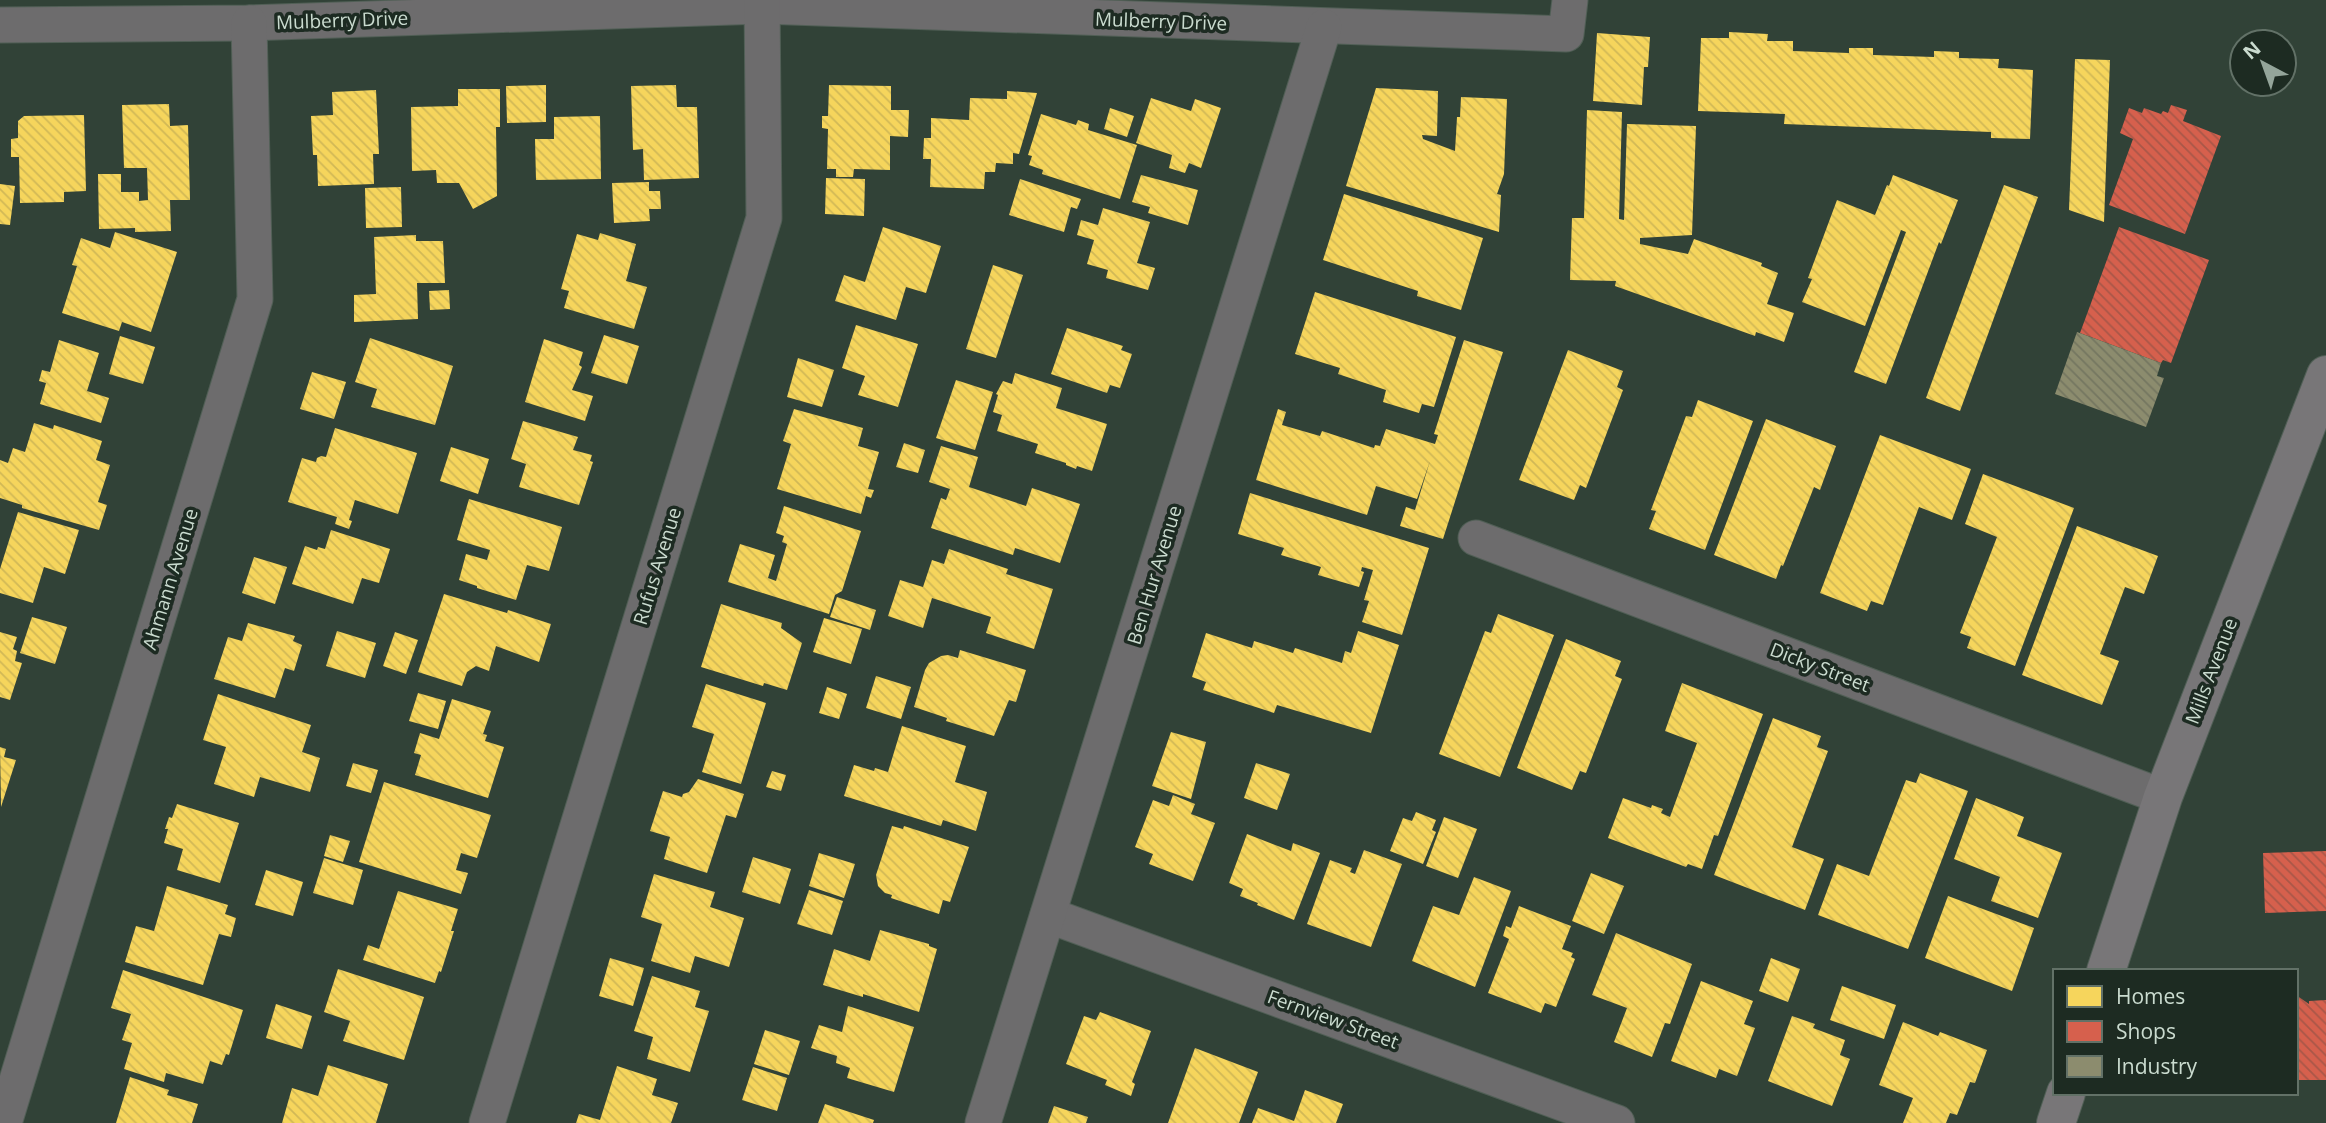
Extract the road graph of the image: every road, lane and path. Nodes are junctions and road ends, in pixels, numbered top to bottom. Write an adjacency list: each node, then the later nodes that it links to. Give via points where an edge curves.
1 (762, 3): 3 (street, Mulberry Drive); 5 (street, Mulberry Drive); 13 (street, Rufus Avenue, via 764,218)
2 (1568, 17): 5 (street, Mulberry Drive)
3 (249, 23): 4 (street, Mulberry Drive); 12 (street, Ahmann Avenue, via 256,299)
4 (0, 25)
5 (1324, 27): 9 (street, Ben Hur Avenue)
6 (2326, 375): 8 (main road, Mills Avenue)
7 (1476, 538): 8 (street, Dicky Street)
8 (2163, 797): 10 (main road, Mills Avenue)
9 (1048, 915): 14 (street, Ben Hur Avenue); 15 (street, Fernview Street)
10 (2107, 969)
11 (2065, 1095): 16 (main road)
12 (4, 1123)
13 (487, 1123)
14 (983, 1123)
15 (1617, 1123)
16 (2056, 1123)

